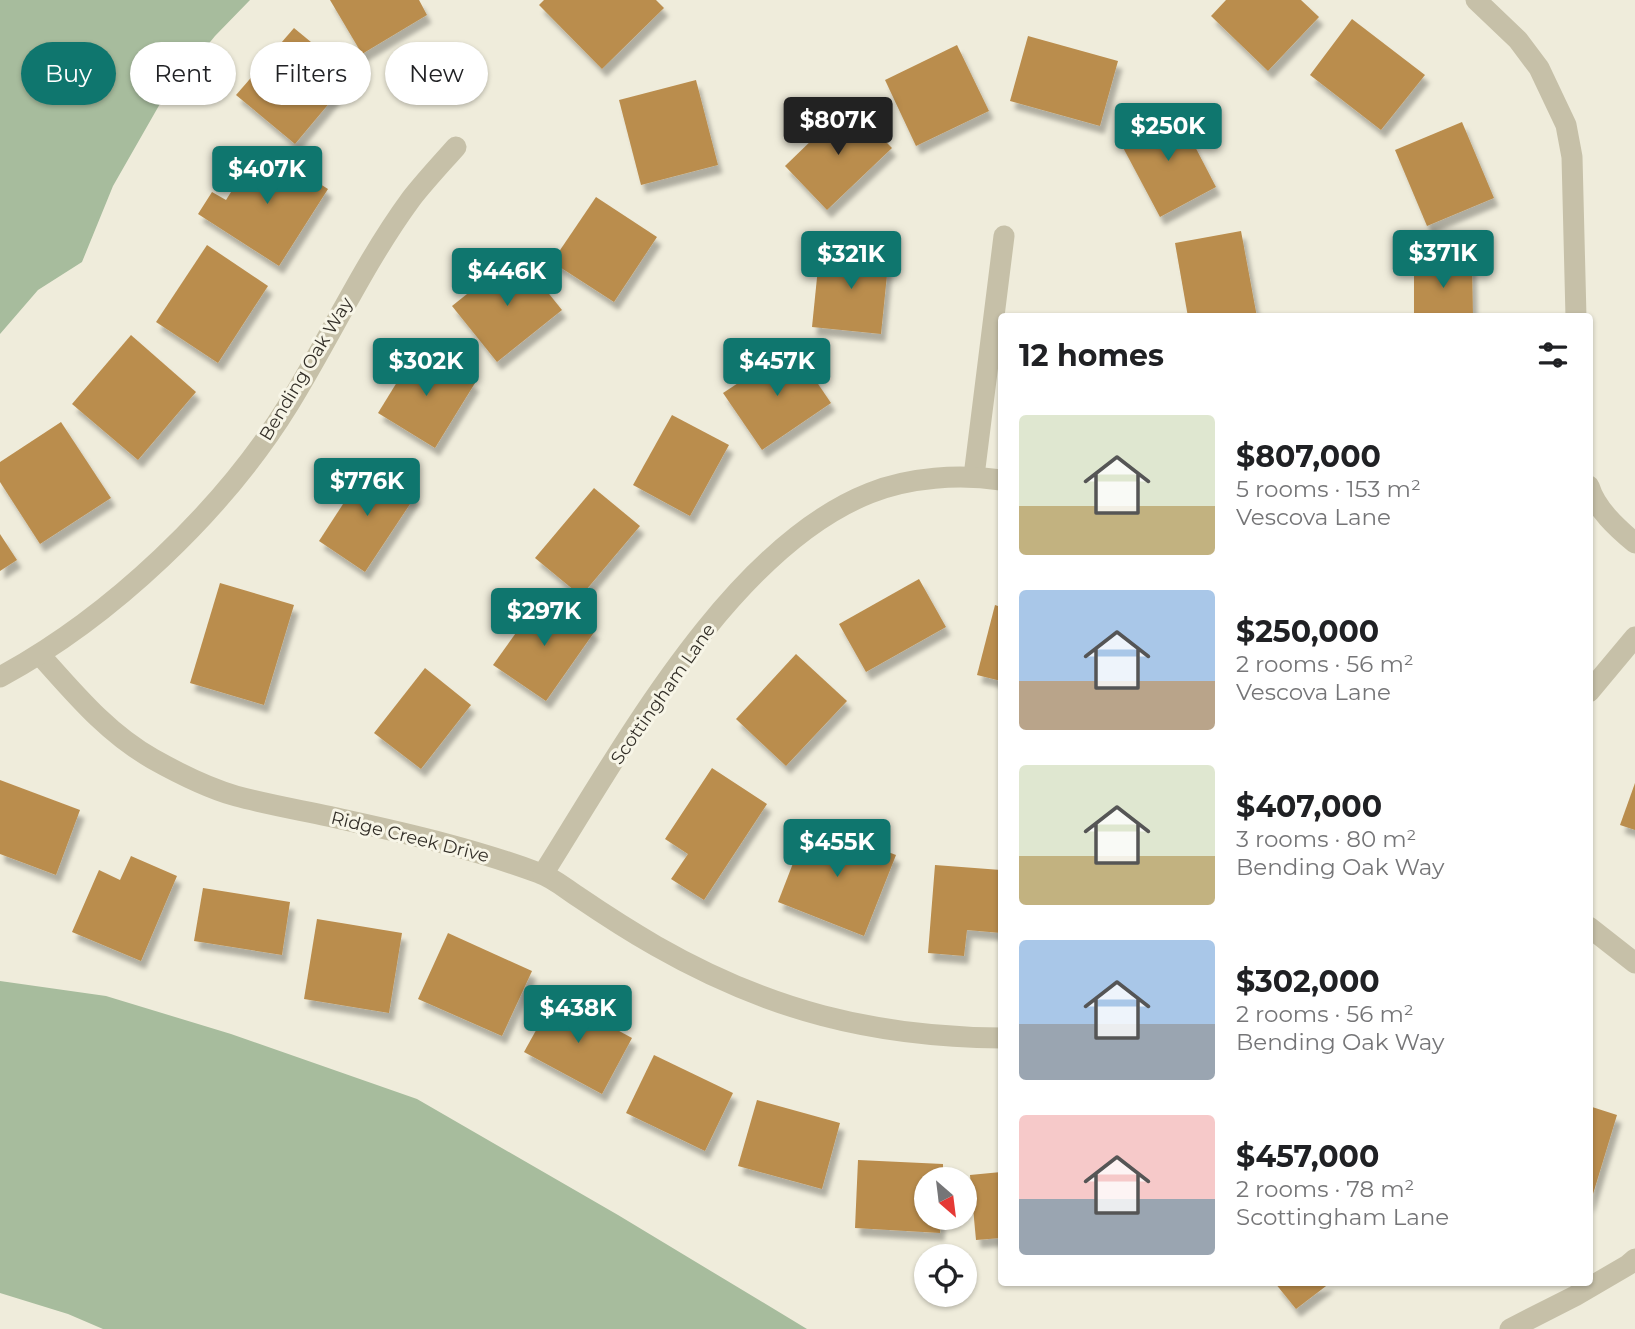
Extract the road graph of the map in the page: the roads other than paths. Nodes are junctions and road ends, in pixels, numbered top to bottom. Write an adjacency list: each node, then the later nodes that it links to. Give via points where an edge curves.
1 (1475, 0): 4 (street, via 1518,40 1539,68 1566,125 1572,157)
2 (456, 147): 10 (street, Bending Oak Way, via 411,199 289,405 228,487 153,564)
3 (1004, 236): 5 (street)
4 (1576, 313)
5 (974, 476): 6 (street, Scottingham Lane); 13 (street, Scottingham Lane, via 902,484 870,493 826,515 754,573 678,666)
6 (998, 480)
7 (1593, 493): 8 (street, via 1617,528)
8 (1635, 543)
9 (1635, 637): 12 (street)
10 (40, 655): 11 (street, Bending Oak Way); 13 (street, Ridge Creek Drive, via 89,711 119,736 190,778 234,795 446,842)
11 (0, 677)
12 (1593, 687)
13 (543, 874): 16 (street, Ridge Creek Drive, via 686,963 763,998 888,1030)
14 (1593, 929): 15 (street)
15 (1635, 963)
16 (998, 1038)
17 (1635, 1259): 18 (street)
18 (1593, 1286)
19 (1593, 1286): 20 (street)
20 (1510, 1329)

